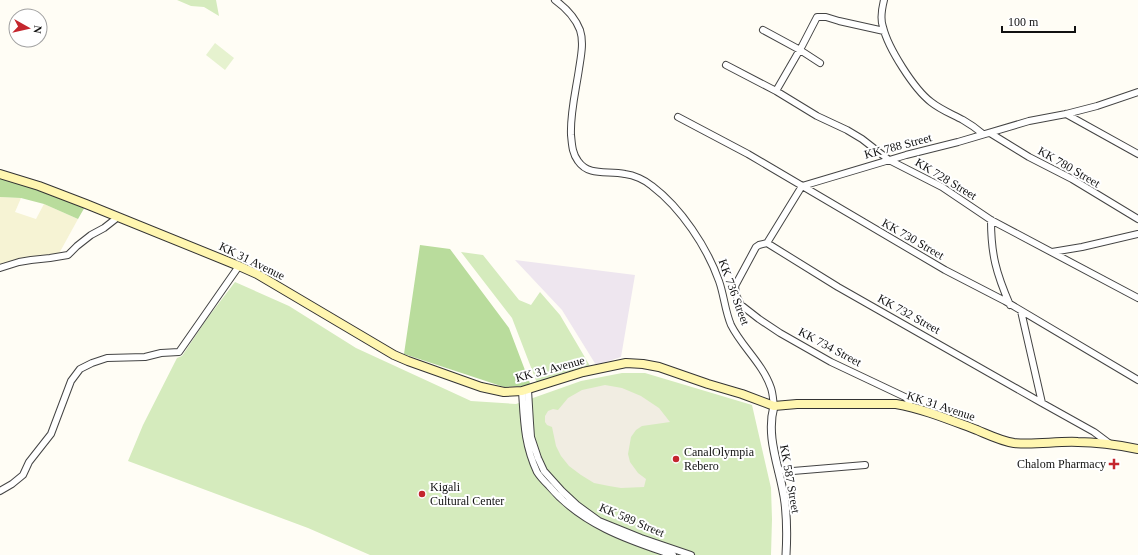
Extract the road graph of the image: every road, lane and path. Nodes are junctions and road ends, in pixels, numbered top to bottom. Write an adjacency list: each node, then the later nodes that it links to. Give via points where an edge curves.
1 (556, 0): 27 (street, KK 736 Street, via 575,21 582,42 572,113 574,154 585,168 600,173 616,172 636,177 664,196 704,247)
2 (884, 0): 4 (street)
3 (763, 30): 5 (street)
4 (884, 31): 5 (street, via 818,17); 13 (street, via 898,61 930,101)
5 (800, 50): 6 (street); 8 (street)
6 (820, 63)
7 (726, 65): 8 (street, KK 728 Street)
8 (776, 91): 15 (street, KK 728 Street, via 862,139)
9 (1137, 93): 10 (street, KK 788 Street)
10 (1066, 114): 12 (street, KK 788 Street, via 1029,121); 14 (street)
11 (678, 117): 17 (street, KK 730 Street)
12 (990, 133): 13 (street, KK 788 Street); 20 (street, KK 780 Street)
13 (983, 134): 15 (street, KK 788 Street)
14 (1138, 154)
15 (889, 160): 17 (street, KK 788 Street); 19 (street, KK 728 Street, via 942,187)
16 (0, 174): 18 (main road, KK 31 Avenue, via 40,186)
17 (802, 186): 22 (street); 29 (street, KK 730 Street)
18 (118, 217): 24 (main road, KK 31 Avenue); 25 (street, via 91,235 68,255 31,260)
19 (991, 220): 23 (street, KK 728 Street); 29 (street, via 991,244 995,264)
20 (1138, 220)
21 (1138, 234): 23 (street)
22 (767, 242): 26 (street, via 753,252); 33 (street, KK 732 Street, via 838,287)
23 (1051, 252): 28 (street, KK 728 Street)
24 (239, 266): 32 (main road, KK 31 Avenue, via 394,355 481,387 504,392); 40 (street, via 179,352 145,357 107,358 80,369 71,381 51,434 29,462 23,475)
25 (0, 268)
26 (735, 290): 27 (street); 35 (street, KK 734 Street, via 741,305 780,333 831,362 905,397)
27 (724, 298): 34 (street, KK 736 Street, via 731,324 762,368 772,389)
28 (1138, 298)
29 (1010, 305): 30 (street, KK 730 Street)
30 (1021, 311): 31 (street, KK 730 Street); 33 (street)
31 (1138, 380)
32 (525, 390): 34 (main road, KK 31 Avenue, via 608,366 643,364 659,367); 41 (street, KK 589 Street, via 524,428 529,451 538,474 557,496 574,511 597,525); 42 (street, KK 589 Street, via 530,430 538,458 544,471 562,491 577,505 600,520)
33 (1042, 403): 36 (street, KK 732 Street, via 1094,432)
34 (774, 406): 35 (main road, KK 31 Avenue); 39 (street, KK 587 Street, via 771,430)
35 (910, 406): 36 (main road, KK 31 Avenue, via 995,438 1014,442)
36 (1110, 444): 37 (main road, KK 31 Avenue)
37 (1138, 449)
38 (865, 465): 39 (street)
39 (778, 470): 43 (street, KK 587 Street, via 785,503)
40 (0, 491)
41 (673, 555)
42 (690, 555)
43 (786, 555)

